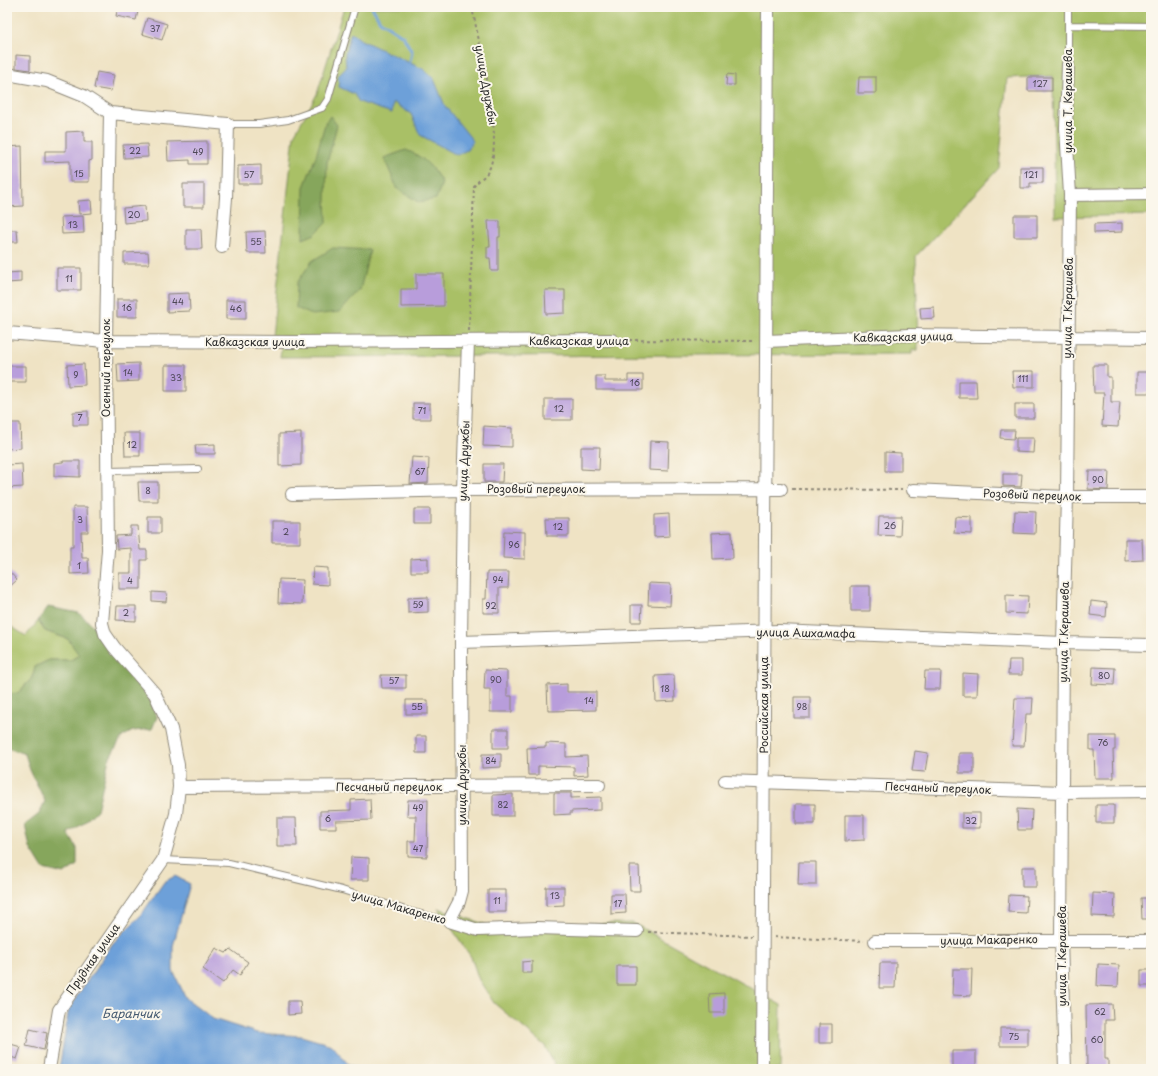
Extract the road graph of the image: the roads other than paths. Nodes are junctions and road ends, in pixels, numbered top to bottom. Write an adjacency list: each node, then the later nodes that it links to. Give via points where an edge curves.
1 (355, 7): 9 (lane, via 328,99 322,108 288,120 259,124)
2 (768, 7): 19 (street, Российская улица)
3 (1068, 7): 4 (lane, улица Т. Керашева)
4 (1068, 25): 5 (lane); 6 (lane, улица Т. Керашева)
5 (1151, 26)
6 (1068, 64): 11 (street, улица Т. Керашева, via 1066,128)
7 (7, 74): 8 (street, via 47,81 84,96)
8 (110, 113): 9 (street); 17 (street, Осенний переулок)
9 (228, 124): 12 (street)
10 (1151, 194): 11 (street)
11 (1070, 195): 14 (street, улица Т.Керашева)
12 (222, 247)
13 (7, 333): 17 (street, Кавказcкая улица)
14 (1067, 337): 15 (street, Кавказcкая улица); 19 (street, Кавказcкая улица, via 908,335); 27 (street, улица Т.Керашева)
15 (1151, 338)
16 (612, 340): 18 (street, Кавказcкая улица)
17 (106, 341): 18 (street, Кавказcкая улица); 21 (street, Осенний переулок, via 105,421)
18 (468, 341): 24 (street, улица Дружбы)
19 (766, 341): 22 (street, Российская улица)
20 (198, 469): 21 (lane)
21 (108, 471): 29 (street, Осенний переулок, via 108,550)
22 (765, 489): 23 (street, Розовый переулок); 24 (street, Розовый переулок); 30 (street, Российская улица)
23 (781, 489)
24 (463, 490): 26 (street, Розовый переулок); 31 (street, улица Дружбы)
25 (913, 490): 27 (street, Розовый переулок)
26 (292, 494)
27 (1067, 497): 28 (street, Розовый переулок); 32 (street, улица Т.Керашева)
28 (1151, 497)
29 (102, 623): 38 (street, Прудная улица, via 105,634 114,647 155,694 171,729 178,765)
30 (764, 632): 31 (street, улица Ашхамафа); 32 (street, улица Ашхамафа); 35 (street, Российская улица)
31 (461, 642): 37 (street, улица Дружбы)
32 (1063, 643): 33 (street, улица Ашхамафа); 40 (street, улица Т.Керашева)
33 (1151, 645)
34 (725, 781): 35 (street, Песчаный переулок)
35 (763, 782): 40 (street, Песчаный переулок); 48 (street, Российская улица)
36 (599, 785): 37 (street, Песчаный переулок)
37 (463, 786): 38 (street, Песчаный переулок); 42 (street, улица Дружбы, via 462,891)
38 (179, 787): 41 (street, Прудная улица, via 176,814)
39 (1151, 791): 40 (street, Песчаный переулок)
40 (1063, 792): 44 (street, улица Т.Керашева)
41 (163, 860): 42 (lane, улица Макаренко, via 229,863 335,888); 47 (street, Прудная улица, via 58,1010)
42 (449, 921): 43 (street, улица Макаренко, via 478,930 537,928)
43 (637, 931)
44 (1061, 940): 45 (street, улица Макаренко); 46 (street, улица Макаренко); 49 (street, улица Т.Керашева)
45 (875, 941)
46 (1151, 941)
47 (49, 1069)
48 (762, 1069)
49 (1065, 1069)

